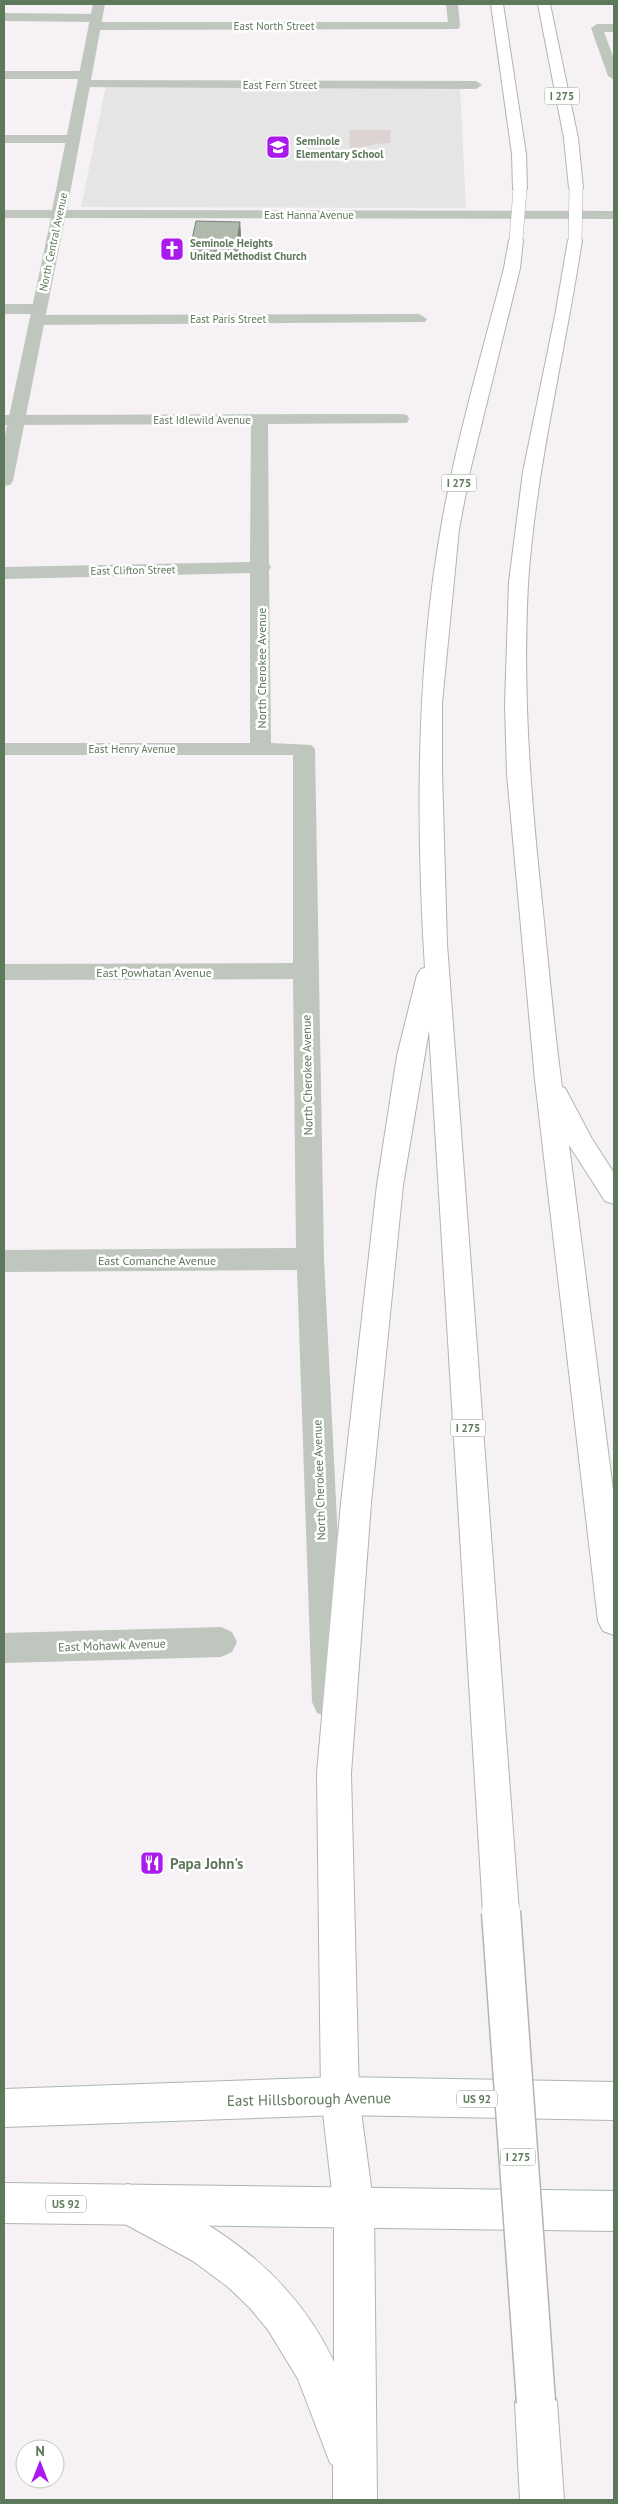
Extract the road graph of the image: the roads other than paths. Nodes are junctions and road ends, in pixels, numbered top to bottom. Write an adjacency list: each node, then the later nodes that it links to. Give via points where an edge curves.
1 (452, 4): 4 (street, East North Street, via 454,26)
2 (497, 4): 27 (main road, I 275, bridge, via 519,154 520,189 509,277 461,471 443,582 432,703)
3 (544, 4): 30 (main road, I 275, bridge, via 571,138 576,188 575,240 532,472 519,582 515,704 518,774)
4 (96, 16): 5 (street, East North Street); 9 (street, North Central Avenue)
5 (4, 17)
6 (614, 28): 8 (street, via 597,28)
7 (4, 75): 9 (street, East Fern Street)
8 (614, 76)
9 (85, 80): 10 (street, East Fern Street); 12 (street, North Central Avenue)
10 (476, 85)
11 (4, 139): 12 (street)
12 (74, 139): 14 (street, North Central Avenue)
13 (4, 214): 14 (street, East Hanna Avenue)
14 (58, 214): 15 (street, East Hanna Avenue); 17 (street, North Central Avenue)
15 (614, 215)
16 (4, 309): 17 (street, East Paris Street)
17 (38, 314): 18 (street, East Paris Street); 20 (street, North Central Avenue)
18 (419, 319)
19 (401, 419): 21 (street, East Idlewild Avenue)
20 (10, 420): 21 (street, East Idlewild Avenue); 22 (street, North Central Avenue)
21 (259, 420): 23 (street, North Cherokee Avenue)
22 (4, 480)
23 (262, 567): 24 (street, East Clifton Street); 26 (street, North Cherokee Avenue)
24 (4, 573)
25 (4, 748): 26 (street, East Henry Avenue)
26 (260, 749): 28 (street, North Cherokee Avenue, via 304,749)
27 (435, 944): 37 (main road, via 410,1056 390,1185 356,1503); 46 (main road, I 275, bridge)
28 (305, 971): 29 (street, East Powhatan Avenue); 32 (street, North Cherokee Avenue)
29 (4, 972)
30 (548, 1080): 31 (main road, via 581,1142); 34 (main road, I 275)
31 (614, 1194)
32 (310, 1259): 33 (street, East Comanche Avenue); 37 (street, North Cherokee Avenue)
33 (4, 1260)
34 (614, 1621)
35 (221, 1642): 36 (street, East Mohawk Avenue)
36 (4, 1648)
37 (334, 1773): 38 (main road)
38 (340, 2096): 39 (main road, East Hillsborough Avenue / US 92); 40 (main road, East Hillsborough Avenue / US 92); 43 (main road)
39 (614, 2101)
40 (4, 2108)
41 (4, 2203): 42 (main road, US 92)
42 (128, 2204): 43 (main road, US 92); 45 (main road, via 217,2253 281,2310 310,2357 336,2415)
43 (354, 2209): 44 (main road, US 92); 45 (main road)
44 (614, 2211)
45 (354, 2490)
46 (542, 2500)

